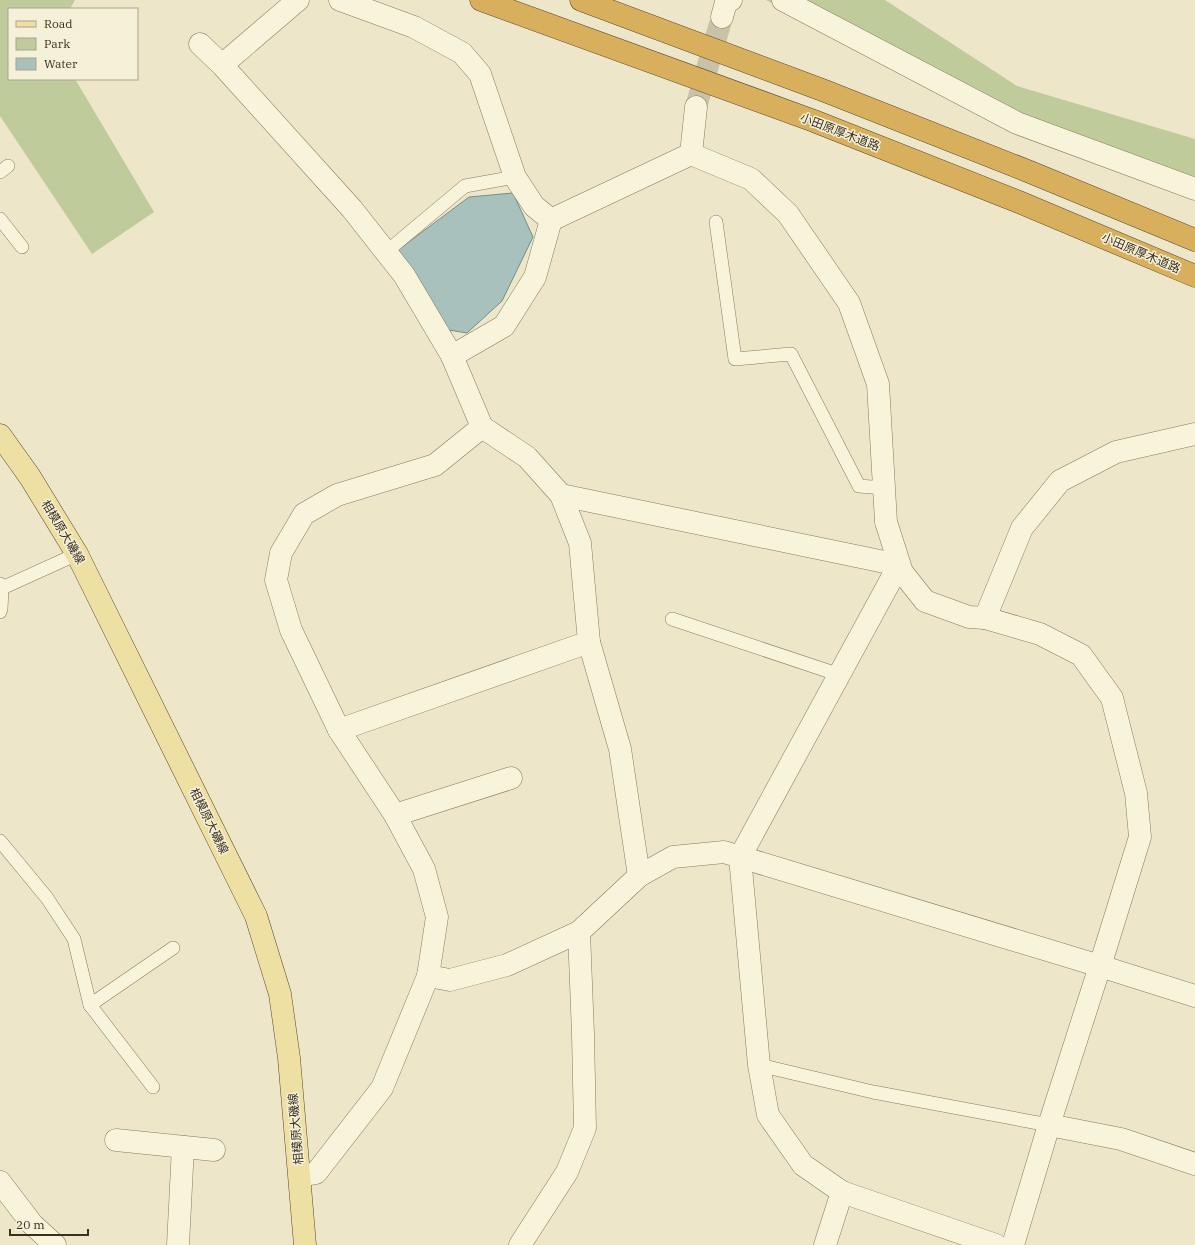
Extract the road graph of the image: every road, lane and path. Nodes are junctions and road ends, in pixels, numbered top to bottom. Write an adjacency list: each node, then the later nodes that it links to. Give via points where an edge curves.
1 (298, 0): 7 (street)
2 (340, 0): 10 (street, via 414,27 462,53 480,74)
3 (481, 0): 18 (highway, 小田原厚木道路, via 814,121 1019,202)
4 (581, 0): 15 (highway, via 825,91)
5 (783, 0): 11 (street, via 1016,123)
6 (200, 44): 7 (street)
7 (222, 66): 17 (street, via 352,209)
8 (696, 106): 9 (street)
9 (691, 154): 13 (street); 23 (street, via 751,179 788,214 849,303 878,384)
10 (515, 177): 13 (street, via 534,206); 17 (lane, via 465,186)
11 (1195, 189)
12 (0, 219): 16 (lane)
13 (551, 220): 19 (street, via 535,277 504,326)
14 (716, 222): 23 (lane, via 735,360 792,354 859,486)
15 (1195, 240)
16 (22, 247)
17 (386, 252): 19 (street, via 404,275)
18 (1195, 276)
19 (452, 356): 20 (street)
20 (482, 427): 24 (street, via 526,457); 33 (street, via 435,465 337,495 304,514 281,553 276,580 291,630)
21 (1195, 434): 29 (street, via 1116,452 1060,481 1022,528)
22 (0, 435): 25 (main road, 相模原大磯線, via 30,477)
23 (884, 488): 26 (street, via 886,522)
24 (561, 495): 26 (street); 31 (street, via 580,543)
25 (77, 554): 27 (lane); 52 (main road, 相模原大磯線, via 256,916 280,994)
26 (899, 566): 29 (street, via 925,601 969,617); 32 (street)
27 (1, 586): 28 (lane)
28 (0, 612)
29 (985, 618): 41 (street, via 1040,634 1081,655 1112,698 1136,793 1140,837)
30 (672, 619): 32 (lane)
31 (590, 642): 33 (street); 38 (street, via 620,749)
32 (840, 675): 37 (street)
33 (339, 730): 35 (street)
34 (511, 778): 35 (street)
35 (395, 815): 42 (street, via 424,869 437,917)
36 (0, 841): 44 (lane, via 47,898 74,939)
37 (740, 858): 38 (street, via 724,852 673,857); 41 (street); 45 (street)
38 (639, 876): 39 (street)
39 (579, 932): 42 (street, via 507,965 450,980); 58 (street, via 585,1128 567,1172)
40 (173, 948): 44 (lane)
41 (1100, 966): 43 (street); 47 (street)
42 (428, 976): 52 (street, via 382,1088 316,1172)
43 (1195, 996)
44 (90, 1005): 46 (lane)
45 (760, 1065): 47 (lane, via 873,1092); 53 (street, via 768,1115 803,1165)
46 (153, 1087)
47 (1049, 1125): 51 (street, via 1121,1139); 61 (street)
48 (116, 1140): 49 (street)
49 (183, 1147): 50 (street); 56 (street)
50 (214, 1150)
51 (1195, 1164)
52 (300, 1176): 57 (main road, 相模原大磯線)
53 (842, 1192): 59 (street); 60 (street)
54 (4, 1195): 55 (street)
55 (55, 1245)
56 (178, 1245)
57 (305, 1245)
58 (520, 1245)
59 (825, 1245)
60 (996, 1245)
61 (1013, 1245)

